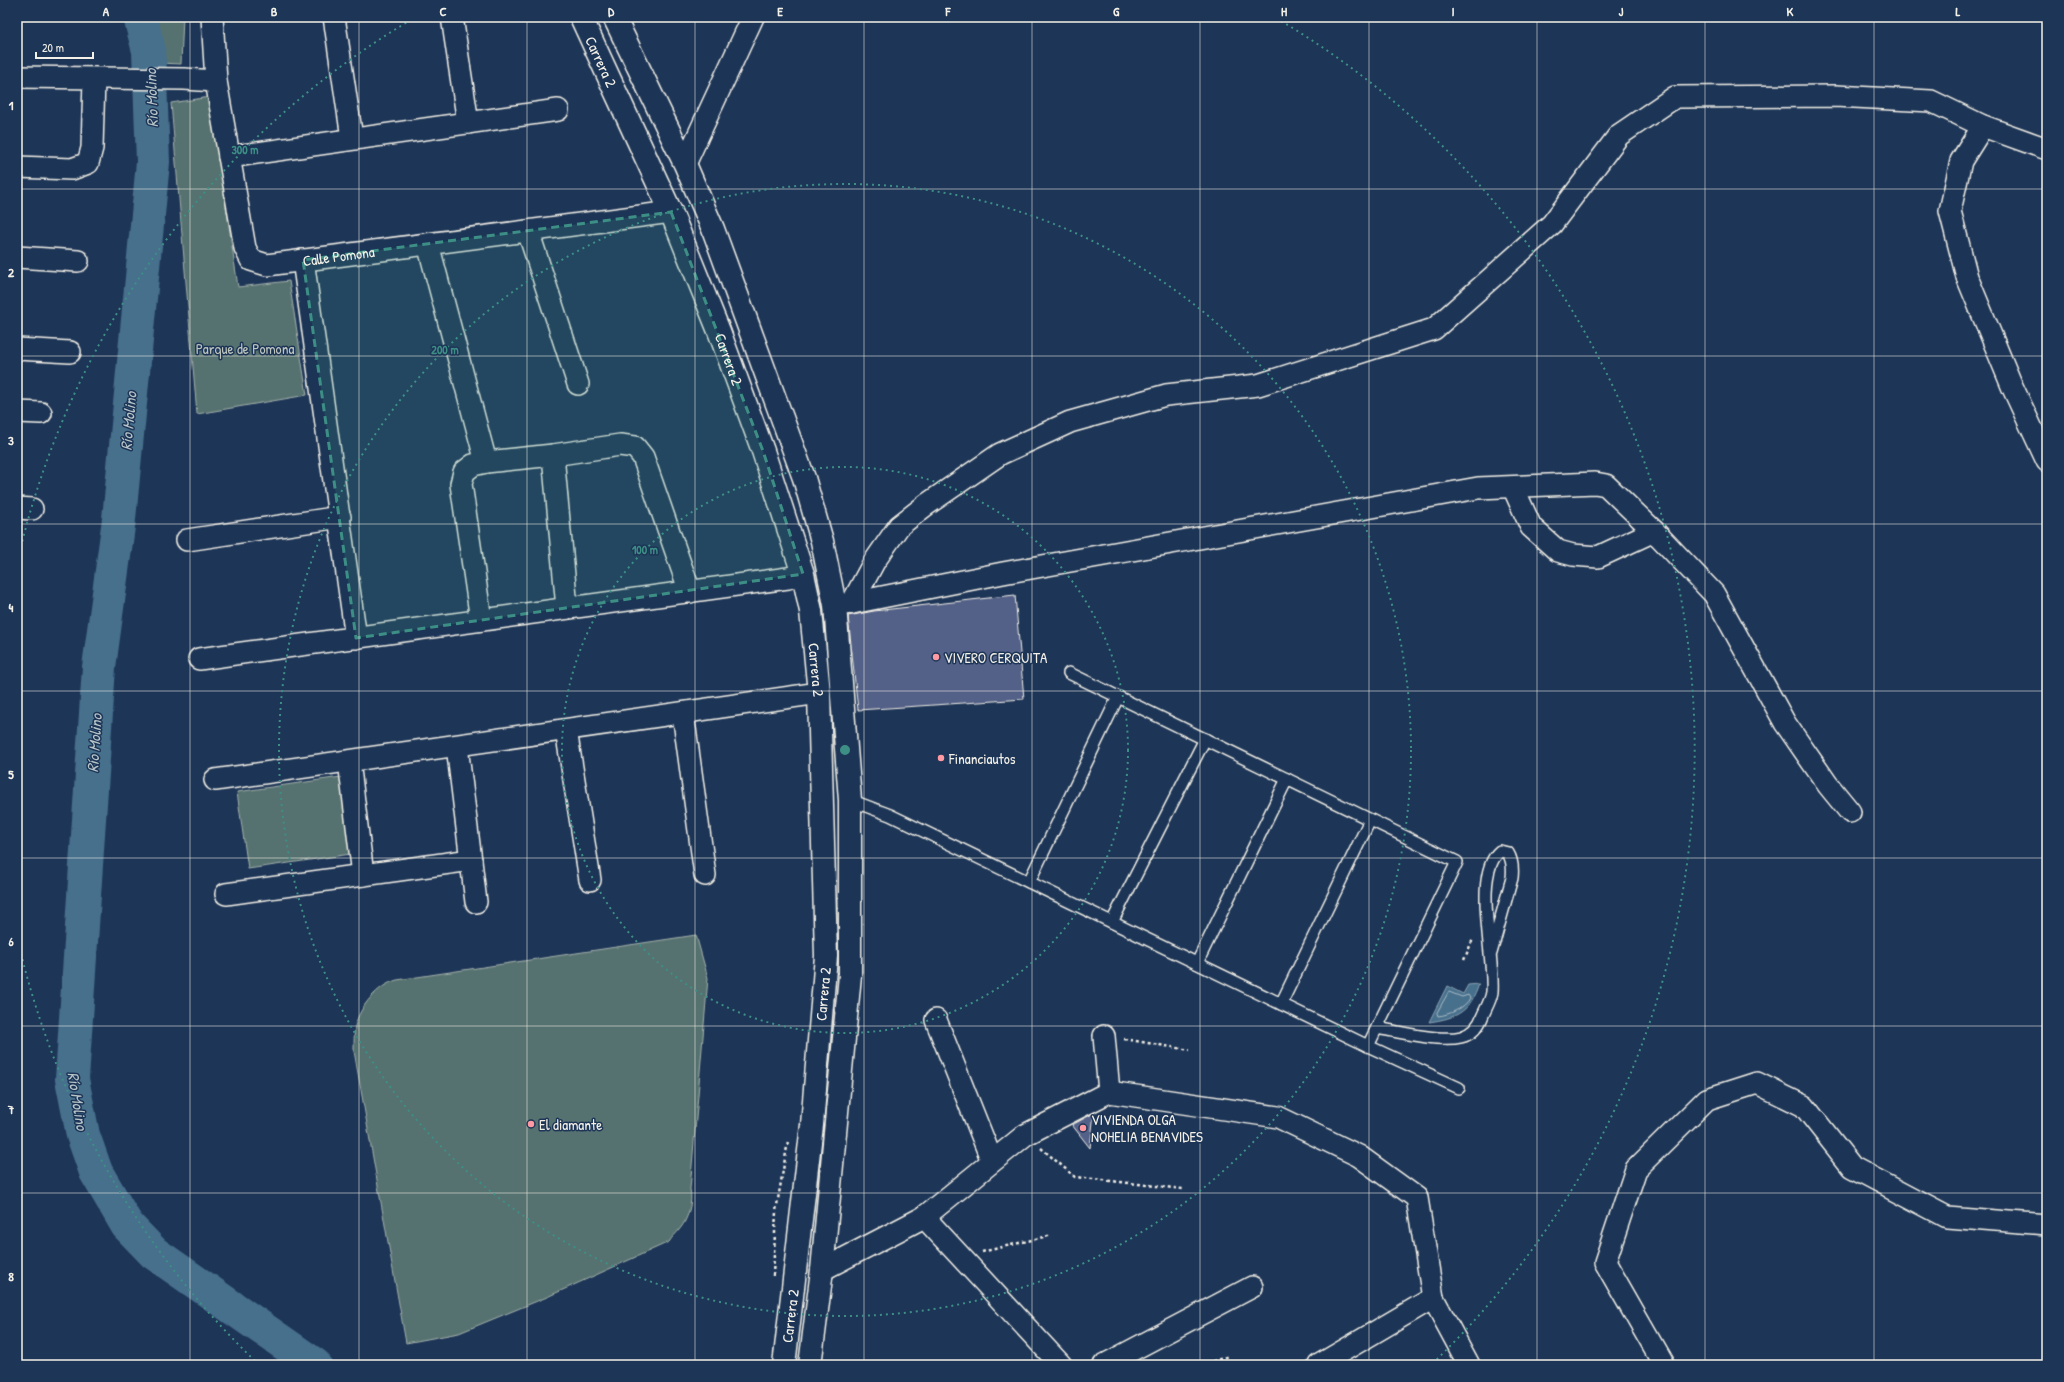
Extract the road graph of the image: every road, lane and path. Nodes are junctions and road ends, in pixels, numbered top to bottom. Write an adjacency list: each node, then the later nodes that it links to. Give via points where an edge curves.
1 (212, 17): 9 (street, Calle Pomona)
2 (334, 17): 13 (street)
3 (452, 17): 11 (street)
4 (581, 17): 18 (main road, Carrera 2)
5 (614, 17): 16 (main road, Carrera 2)
6 (753, 17): 16 (street)
7 (17, 77): 8 (street)
8 (94, 79): 9 (street, via 184,79); 17 (street, via 92,148 88,163 72,169)
9 (216, 82): 15 (street, Calle Pomona)
10 (558, 110): 11 (street)
11 (468, 123): 13 (street)
12 (1983, 126): 14 (street); 30 (street, via 1961,161 1950,211 1967,277 2012,386); 38 (street, via 1931,101 1835,96 1675,97 1619,135 1552,224 1434,329 1258,385 1166,395 1070,422 1000,454 900,526)
13 (352, 138): 15 (street)
14 (2047, 149)
15 (229, 157): 22 (street, Calle Pomona, via 245,248 251,260 268,265)
16 (685, 164): 38 (main road, Carrera 2, via 713,229 804,478)
17 (17, 167)
18 (670, 212): 19 (street, Calle Pomona); 36 (main road, Carrera 2, via 719,331 758,437)
19 (528, 231): 20 (street, Calle Pomona); 26 (street)
20 (428, 244): 22 (street, Calle Pomona); 31 (street)
21 (17, 257): 23 (street)
22 (303, 260): 33 (street)
23 (78, 261)
24 (17, 349): 25 (street)
25 (70, 352)
26 (578, 384)
27 (17, 412): 28 (street)
28 (42, 413)
29 (553, 455): 31 (street); 37 (street, via 620,445 635,447 643,457); 39 (street)
30 (2047, 461)
31 (486, 462): 40 (street, via 473,465 464,472 462,484)
32 (1513, 487): 34 (street, via 1588,483 1606,485); 34 (street, via 1531,527 1558,551 1598,557); 38 (street, via 1478,488)
33 (340, 516): 35 (street); 41 (street)
34 (1654, 531): 54 (street, via 1714,594 1785,723 1828,786)
35 (187, 540)
36 (803, 574): 37 (street); 44 (main road, Carrera 2, via 811,611)
37 (690, 592): 39 (street)
38 (844, 604): 53 (main road, Carrera 2)
39 (567, 608): 40 (street)
40 (481, 620): 41 (street)
41 (356, 638): 42 (street)
42 (199, 659)
43 (1069, 673): 45 (lane)
44 (820, 694): 46 (street); 87 (main road, Carrera 2, via 826,956 812,1126)
45 (1118, 697): 48 (lane); 60 (lane)
46 (682, 713): 47 (street); 58 (street)
47 (566, 730): 49 (street); 59 (street)
48 (1204, 739): 51 (lane); 63 (lane)
49 (457, 746): 50 (street); 56 (street)
50 (349, 761): 52 (street); 57 (street)
51 (1287, 779): 55 (lane); 65 (lane)
52 (215, 780)
53 (850, 800): 60 (lane, via 890,815); 82 (main road, Carrera 2, via 850,976)
54 (1850, 812)
55 (1370, 820): 66 (lane); 68 (lane, via 1457,862)
56 (471, 860): 57 (street); 62 (street)
57 (363, 875): 61 (street)
58 (705, 875)
59 (590, 880)
60 (1029, 882): 63 (lane)
61 (226, 894)
62 (476, 902)
63 (1112, 922): 65 (lane)
64 (1491, 953): 64 (lane, via 1513,868 1508,853 1500,851 1492,860 1486,889); 68 (lane, via 1492,994 1480,1023 1473,1032 1459,1038 1425,1036)
65 (1197, 963): 66 (lane)
66 (1281, 1004): 70 (lane)
67 (936, 1020): 76 (street)
68 (1376, 1028): 70 (lane)
69 (1104, 1036): 71 (path); 73 (street)
70 (1368, 1046): 72 (lane)
71 (1190, 1050)
72 (1459, 1088)
73 (1109, 1092): 74 (street); 85 (street, via 1278,1116 1359,1156 1417,1198)
74 (1025, 1135): 76 (street); 77 (path, via 1075,1177)
75 (790, 1137): 83 (path, via 776,1211)
76 (992, 1161): 78 (street)
77 (1183, 1189)
78 (924, 1217): 81 (street); 82 (street)
79 (2047, 1225): 94 (street, via 1947,1217 1852,1167 1804,1106 1756,1083 1707,1099 1636,1169 1605,1262)
80 (1052, 1235): 81 (path)
81 (961, 1257): 89 (street)
82 (822, 1270): 88 (main road, Carrera 2)
83 (773, 1279)
84 (1252, 1287): 90 (street)
85 (1433, 1298): 92 (street); 93 (street)
86 (1229, 1356): 91 (path)
87 (784, 1365)
88 (810, 1365)
89 (1061, 1365)
90 (1104, 1365)
91 (1201, 1365)
92 (1319, 1365)
93 (1469, 1365)
94 (1664, 1365)

